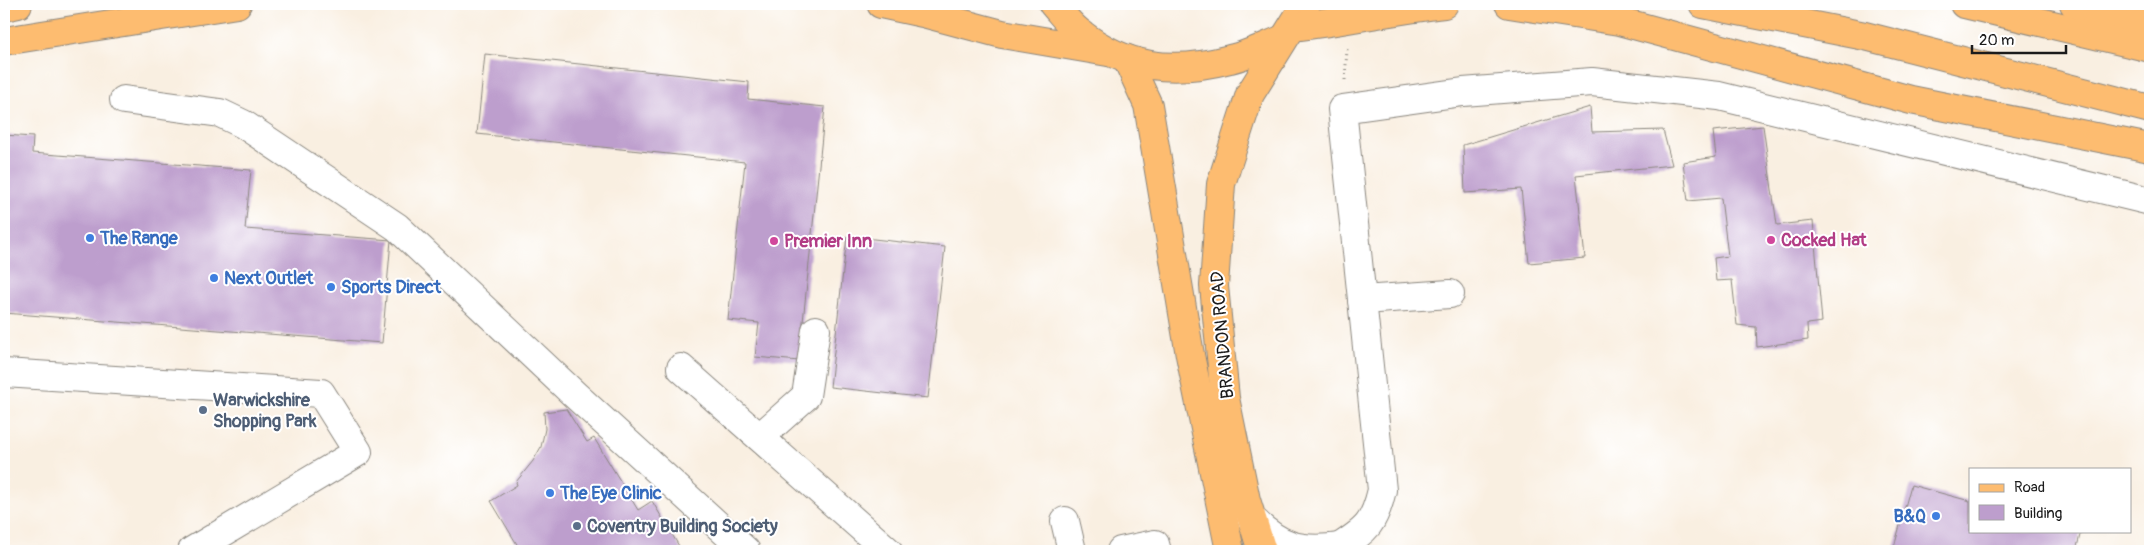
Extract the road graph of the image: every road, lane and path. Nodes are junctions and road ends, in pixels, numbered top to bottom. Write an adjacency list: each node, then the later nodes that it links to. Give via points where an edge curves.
1 (18, 4): 11 (main road)
2 (237, 4): 15 (main road)
3 (881, 4): 17 (main road, via 1002,34)
4 (1053, 4): 17 (main road, via 1078,31)
5 (1306, 4): 14 (main road, BRANDON ROAD)
6 (1444, 4): 12 (main road, via 1398,9)
7 (1510, 4): 21 (main road, via 1619,21 1911,100)
8 (1702, 4): 20 (main road, via 1865,36)
9 (1964, 4): 16 (main road)
10 (2074, 4): 13 (main road)
11 (4, 6)
12 (1350, 20): 14 (main road); 19 (path)
13 (2150, 22)
14 (1288, 33): 17 (main road, via 1231,59 1191,67 1139,64); 29 (main road, BRANDON ROAD, via 1250,94 1221,184 1214,286 1226,398)
15 (4, 41)
16 (2150, 48)
17 (1117, 56): 38 (main road, BRANDON ROAD, via 1148,105 1190,355)
18 (124, 100): 33 (lane, via 220,113 398,227 567,388)
19 (1342, 109): 22 (lane, via 1462,92 1592,82 1690,92 1720,96); 24 (lane)
20 (2150, 109)
21 (2150, 148)
22 (2150, 200)
23 (1450, 294): 24 (lane)
24 (1362, 300): 31 (lane, via 1382,490 1377,512 1362,534)
25 (816, 330): 28 (lane, via 806,396)
26 (682, 368): 28 (lane)
27 (4, 372): 32 (lane, via 321,393 358,452)
28 (760, 437): 34 (lane)
29 (1251, 518): 31 (lane, via 1266,533 1290,546); 39 (main road, BRANDON ROAD)
30 (1065, 521): 35 (lane)
31 (1338, 549)
32 (192, 551)
33 (746, 551)
34 (888, 551)
35 (1072, 551)
36 (1121, 551): 37 (lane, via 1155,544)
37 (1157, 551)
38 (1230, 551)
39 (1262, 551)

